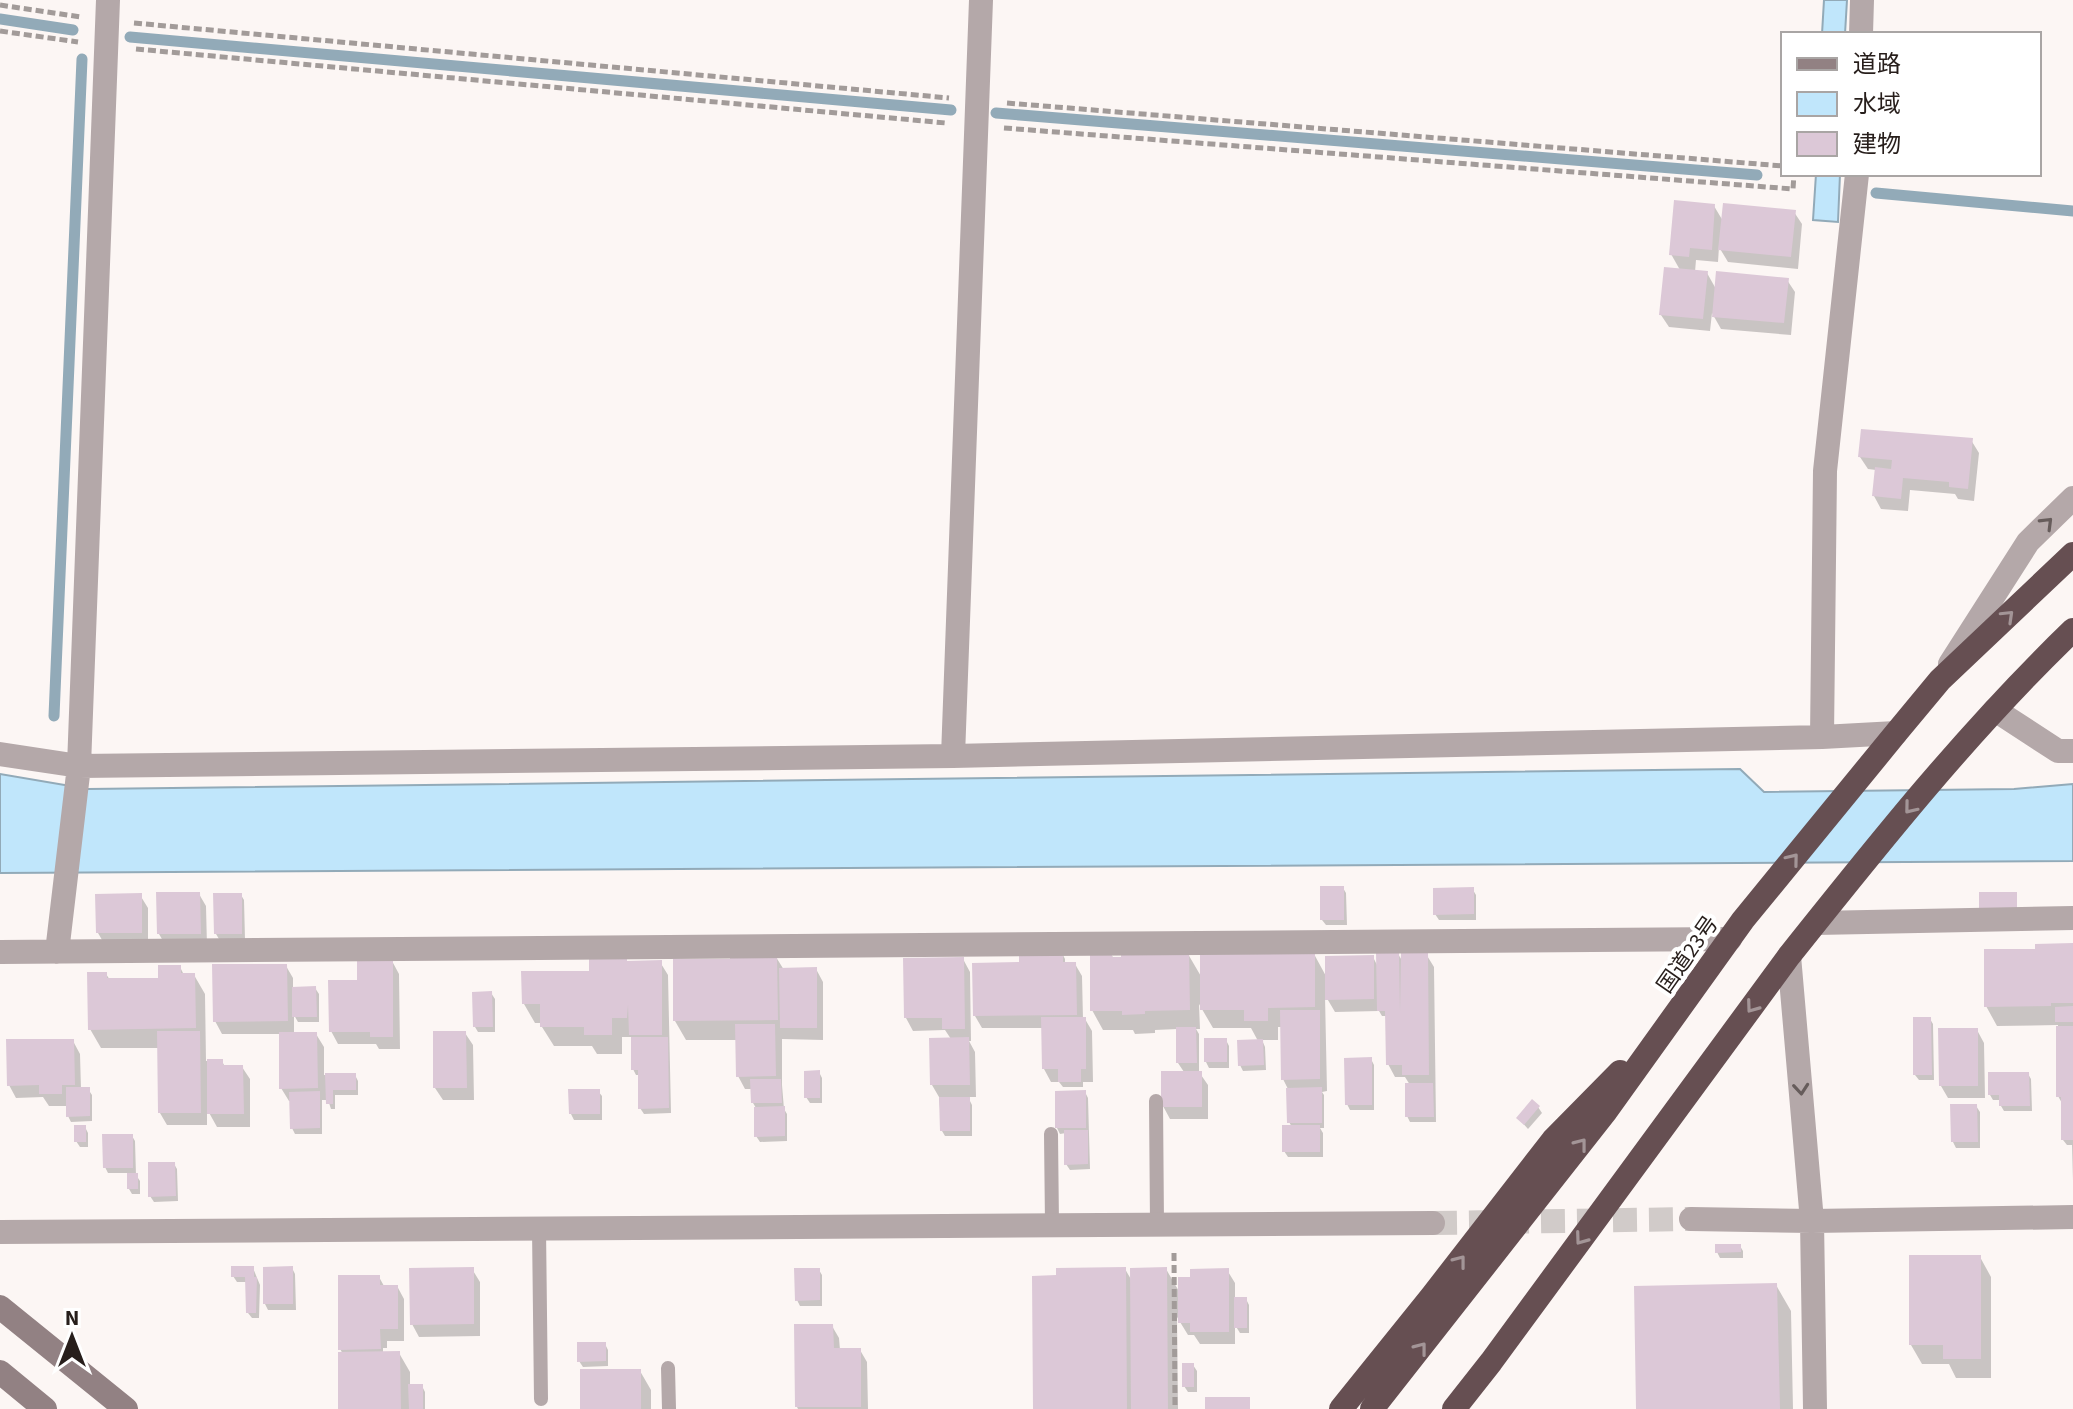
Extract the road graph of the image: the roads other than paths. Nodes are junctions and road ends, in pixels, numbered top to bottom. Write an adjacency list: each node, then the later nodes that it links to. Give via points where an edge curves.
1 (981, 0): 17 (street)
2 (1862, 0): 4 (street)
3 (107, 10): 18 (street)
4 (1861, 32)
5 (1857, 176): 14 (street, via 1825,471)
6 (2073, 498): 11 (street, one-way to 6, via 2028,542)
7 (2073, 554): 11 (highway, 国道23号, one-way to 7)
8 (2073, 630): 10 (highway)
9 (2073, 648): 10 (street)
10 (2035, 667): 12 (highway)
11 (1940, 680): 13 (highway, 国道23号)
12 (1995, 710): 15 (street, via 2058,751); 20 (highway, one-way to 20)
13 (1896, 733): 14 (street); 21 (highway, 国道23号, one-way to 13)
14 (1822, 737): 17 (street)
15 (2073, 751)
16 (0, 754): 18 (street)
17 (953, 756): 18 (street)
18 (77, 774): 23 (street)
19 (2073, 918): 20 (street)
20 (1816, 923): 24 (highway)
21 (1737, 929): 23 (street); 25 (highway, 国道23号)
22 (0, 952): 23 (street)
23 (57, 952)
24 (1789, 956): 30 (street, one-way to 30); 45 (highway, one-way to 45)
25 (1678, 1013): 43 (highway, one-way to 25, via 1553,1140); 44 (highway, 国道23号, one-way to 25)
26 (1156, 1101): 32 (lane)
27 (1051, 1134): 33 (lane)
28 (2073, 1217): 30 (street)
29 (1691, 1219): 30 (street)
30 (1812, 1221): 46 (street)
31 (1433, 1223): 32 (street)
32 (1165, 1224): 33 (street)
33 (1052, 1225): 34 (street)
34 (539, 1228): 35 (street); 39 (lane)
35 (0, 1232)
36 (0, 1307): 41 (street)
37 (668, 1368): 42 (lane)
38 (0, 1372): 40 (street)
39 (541, 1399)
40 (45, 1409)
41 (126, 1409)
42 (669, 1409)
43 (1341, 1409)
44 (1372, 1409)
45 (1454, 1409)
46 (1815, 1409)

